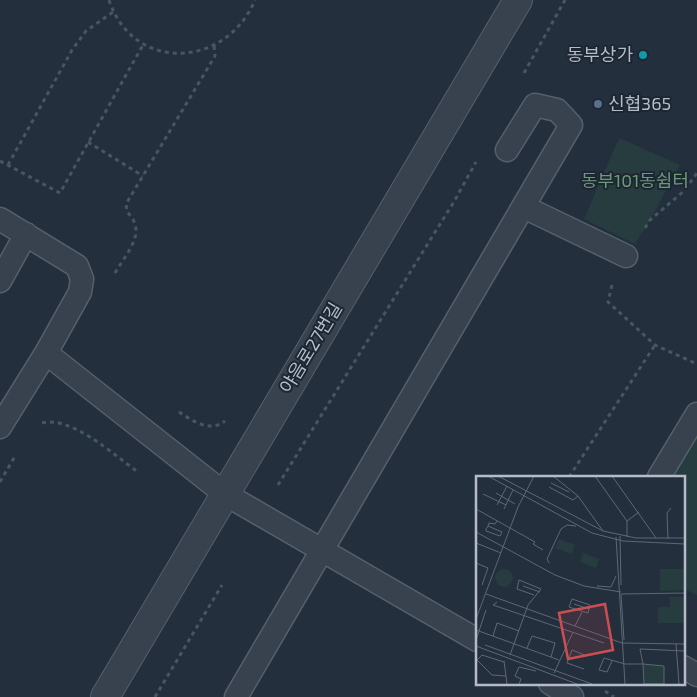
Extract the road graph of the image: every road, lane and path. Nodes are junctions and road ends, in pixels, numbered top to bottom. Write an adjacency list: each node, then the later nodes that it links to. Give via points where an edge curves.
1 (109, 0): 5 (path)
2 (255, 0): 7 (path, via 242,24 223,42)
3 (518, 0): 36 (street, 야음로27번길)
4 (565, 0): 8 (path)
5 (113, 12): 6 (path, via 128,32); 13 (path, via 86,31 72,50)
6 (144, 43): 7 (path, via 174,54 199,52); 9 (path)
7 (214, 45): 15 (path, via 215,56)
8 (522, 78)
9 (88, 142): 13 (path, via 60,193); 15 (path)
10 (507, 150): 16 (lane, via 536,105 557,110 571,126)
11 (479, 156): 35 (path)
12 (0, 161): 13 (path)
13 (8, 165)
14 (697, 173): 19 (path, via 684,191 650,220)
15 (143, 176): 20 (path, via 126,204 127,212 137,227 135,238)
16 (524, 207): 19 (lane); 37 (lane)
17 (0, 219): 18 (lane)
18 (26, 234): 21 (lane); 23 (lane, via 81,271 80,292)
19 (626, 256): 22 (path, via 616,268 608,302)
20 (112, 279)
21 (0, 280)
22 (655, 345): 24 (path); 32 (path)
23 (46, 354): 29 (lane); 36 (lane)
24 (697, 364)
25 (177, 411): 27 (path, via 197,424 212,427)
26 (697, 414): 33 (lane)
27 (228, 419)
28 (38, 426): 31 (path, via 53,422 76,428)
29 (0, 427)
30 (20, 448): 34 (path)
31 (139, 472)
32 (570, 476)
33 (660, 476)
34 (0, 482)
35 (276, 488)
36 (225, 494): 37 (lane); 43 (street, 야음로27번길)
37 (322, 550): 39 (lane); 45 (lane)
38 (222, 584): 44 (path)
39 (476, 639)
40 (684, 668): 41 (lane)
41 (697, 675)
42 (552, 684): 46 (lane)
43 (104, 697)
44 (155, 697)
45 (236, 697)
46 (572, 697)

